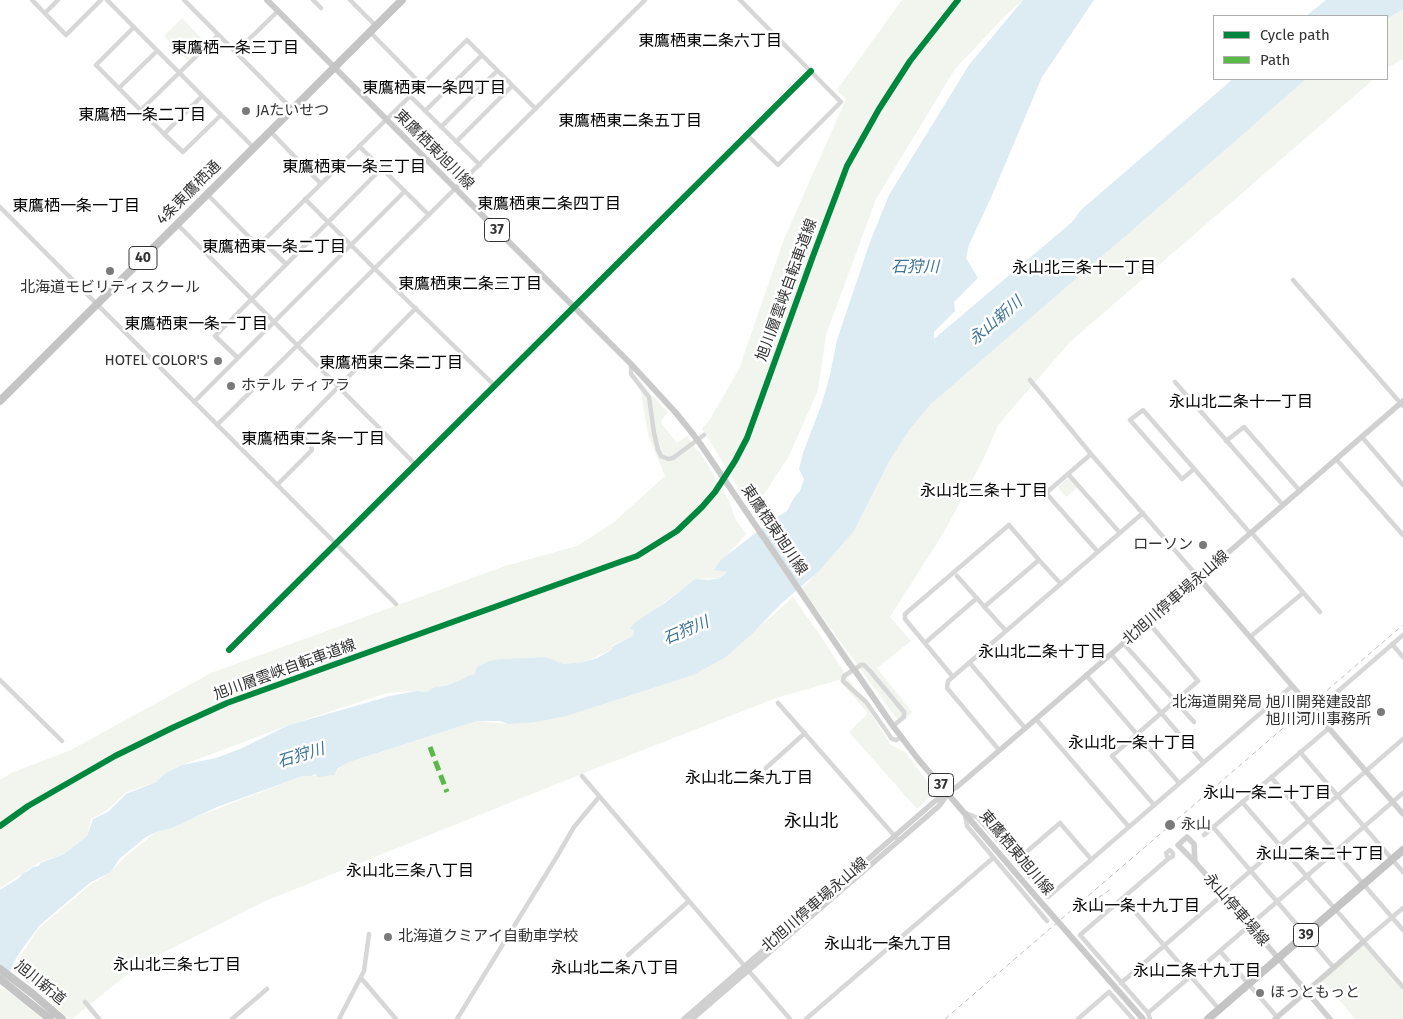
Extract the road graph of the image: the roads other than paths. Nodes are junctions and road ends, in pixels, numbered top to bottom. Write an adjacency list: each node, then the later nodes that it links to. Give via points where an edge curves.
1 (32, 0): 14 (street)
2 (58, 0): 14 (street)
3 (101, 0): 14 (street, via 66,35)
4 (106, 0): 16 (street)
5 (184, 0): 18 (street)
6 (267, 0): 13 (main road, 東鷹栖東旭川線 / 37)
7 (313, 0): 12 (street)
8 (350, 0): 15 (street)
9 (402, 0): 15 (highway, 40)
10 (645, 0): 32 (street)
11 (740, 0): 24 (street)
12 (321, 8)
13 (278, 11): 20 (street); 22 (main road, 東鷹栖東旭川線 / 37)
14 (45, 13)
15 (376, 26): 17 (highway, 40)
16 (134, 27): 19 (street); 28 (street, via 96,65)
17 (370, 32): 22 (highway, 40); 26 (street)
18 (218, 35): 20 (street); 25 (street)
19 (157, 51): 25 (street); 28 (street)
20 (236, 52): 31 (street)
21 (482, 55): 23 (street); 26 (street, via 467,40); 34 (street)
22 (334, 68): 31 (highway, 4条東鷹栖通 / 40); 36 (main road, 東鷹栖東旭川線 / 37)
23 (497, 71): 27 (street); 37 (street)
24 (810, 71): 40 (street); 40 (street, via 841,102 778,165)
25 (180, 73): 29 (street); 33 (street)
26 (422, 85): 30 (street)
27 (512, 86): 32 (street); 41 (street)
28 (119, 88): 33 (street)
29 (202, 96): 35 (street); 39 (street)
30 (410, 96): 34 (street); 36 (street)
31 (292, 109): 38 (highway, 4条東鷹栖通 / 40)
32 (536, 109): 44 (street)
33 (141, 110): 39 (street)
34 (425, 111): 37 (street)
35 (221, 115): 39 (street, via 183,152); 43 (street)
36 (386, 119): 42 (street); 47 (main road, 東鷹栖東旭川線 / 37)
37 (441, 127): 41 (street)
38 (270, 131): 43 (highway, 4条東鷹栖通 / 40); 46 (street)
39 (164, 134)
40 (746, 134): 62 (street)
41 (456, 142): 44 (street)
42 (359, 146): 45 (street); 46 (street)
43 (254, 148): 49 (highway, 4条東鷹栖通 / 40)
44 (480, 165): 47 (street)
45 (382, 168): 48 (street); 53 (street)
46 (321, 184): 50 (street)
47 (455, 189): 52 (street); 62 (main road, 東鷹栖東旭川線 / 37)
48 (405, 191): 52 (street); 56 (street)
49 (207, 194): 54 (highway, 4条東鷹栖通 / 40); 55 (street, via 258,246)
50 (305, 199): 53 (street); 55 (street)
51 (0, 207): 61 (street)
52 (429, 215): 58 (street)
53 (329, 222): 56 (street); 57 (street)
54 (177, 224): 60 (street); 61 (highway, 4条東鷹栖通 / 40)
55 (263, 242): 57 (street)
56 (351, 245): 58 (street); 64 (street)
57 (286, 264): 60 (street)
58 (375, 269): 63 (street); 65 (street)
59 (1293, 280): 74 (street)
60 (251, 300): 64 (street); 66 (street, via 215,336)
61 (97, 304): 72 (highway, 4条東鷹栖通 / 40); 73 (street)
62 (574, 306): 67 (main road, 東鷹栖東旭川線 / 37); 70 (street)
63 (416, 308): 70 (street); 71 (street)
64 (274, 322): 65 (street); 66 (street)
65 (298, 346): 71 (street); 75 (street)
66 (238, 358): 73 (street)
67 (631, 364): 76 (street, via 631,374 649,397 661,456 673,458); 124 (main road, 東鷹栖東旭川線 / 37, bridge, via 701,445)
68 (1030, 380): 79 (street)
69 (1175, 382): 78 (street)
70 (494, 385): 81 (street)
71 (338, 387): 81 (street); 84 (street, via 296,430 312,450)
72 (0, 401)
73 (194, 402): 75 (street)
74 (1402, 404): 77 (main road, 北旭川停車場永山線)
75 (217, 425): 84 (street)
76 (704, 435)
77 (1362, 437): 80 (main road, 北旭川停車場永山線); 85 (street)
78 (1226, 441): 86 (street, via 1244,426); 87 (street)
79 (1091, 454): 83 (street); 88 (street)
80 (1336, 459): 86 (main road, 北旭川停車場永山線); 91 (street)
81 (415, 464): 92 (street)
82 (1194, 469): 82 (street, via 1182,479 1130,420 1142,410); 90 (street)
83 (1068, 474): 89 (street); 93 (street, via 1046,492)
84 (277, 485): 92 (street)
85 (1403, 485)
86 (1300, 491): 87 (main road, 北旭川停車場永山線)
87 (1283, 505): 90 (main road, 北旭川停車場永山線)
88 (1142, 513): 89 (street); 96 (street)
89 (1120, 533): 93 (street)
90 (1250, 533): 96 (main road, 北旭川停車場永山線); 98 (street)
91 (1403, 535)
92 (335, 544): 100 (street); 110 (street)
93 (1098, 552): 97 (street)
94 (1039, 560): 97 (street); 101 (street); 107 (street, via 1009,525 905,614 904,619)
95 (957, 576): 99 (street)
96 (1199, 578): 103 (main road, 北旭川停車場永山線); 106 (main road)
97 (1061, 584): 104 (street)
98 (1303, 593): 102 (street); 106 (street)
99 (977, 598): 101 (street); 107 (street)
100 (396, 604)
101 (984, 607): 104 (street)
102 (1320, 612)
103 (1148, 622): 108 (main road, 北旭川停車場永山線); 118 (street, via 1198,681)
104 (1006, 631): 113 (street)
105 (1403, 635): 109 (street)
106 (1250, 638): 117 (main road)
107 (925, 643): 115 (street)
108 (1124, 643): 111 (main road, 北旭川停車場永山線); 118 (street)
109 (1392, 644): 112 (street); 120 (street)
110 (229, 650)
111 (1111, 654): 114 (main road, 北旭川停車場永山線); 121 (street)
112 (1403, 657)
113 (970, 662): 115 (street); 125 (street)
114 (1086, 675): 122 (main road, 北旭川停車場永山線); 128 (street)
115 (953, 677): 133 (street, via 947,688)
116 (0, 680): 130 (street)
117 (1292, 686): 120 (main road); 135 (street)
118 (1174, 701): 121 (street); 123 (street)
119 (778, 703): 127 (street)
120 (1314, 712): 126 (main road)
121 (1161, 713): 128 (street); 135 (street)
122 (1036, 719): 125 (main road, 北旭川停車場永山線); 151 (street)
123 (1194, 722)
124 (893, 726): 129 (main road, 東鷹栖東旭川線 / 37); 129 (street, via 904,717 904,712 870,671 861,665 844,676 892,739)
125 (1025, 728): 133 (main road, 北旭川停車場永山線)
126 (1329, 728): 134 (street); 137 (main road)
127 (805, 733): 136 (street); 155 (street)
128 (1136, 734): 140 (street); 147 (street, via 1112,756)
129 (902, 737): 141 (main road, 東鷹栖東旭川線 / 37)
130 (62, 741)
131 (1401, 741): 132 (street); 137 (street)
132 (1403, 747)
133 (1000, 750): 141 (main road, 北旭川停車場永山線)
134 (1300, 752): 139 (street); 144 (street)
135 (1203, 762): 140 (street)
136 (766, 768)
137 (1366, 771): 144 (street); 146 (main road)
138 (582, 776): 143 (street)
139 (1271, 777): 145 (street); 150 (street)
140 (1179, 783): 147 (street)
141 (948, 793): 148 (main road, 東鷹栖東旭川線 / 37); 155 (main road, 北旭川停車場永山線, via 935,801)
142 (1403, 793): 146 (street)
143 (598, 796): 171 (street); 207 (street, via 574,827)
144 (1337, 796): 150 (street); 153 (street)
145 (1242, 802): 152 (street); 156 (street)
146 (1393, 802): 149 (main road); 153 (street)
147 (1154, 805): 151 (street)
148 (965, 812): 159 (street, via 966,826); 163 (street, via 978,818); 200 (main road, 東鷹栖東旭川線 / 37, bridge, via 1081,948)
149 (1403, 814)
150 (1309, 821): 156 (street); 158 (street)
151 (1129, 827): 160 (street)
152 (1213, 827): 154 (street); 165 (street)
153 (1364, 827): 158 (street); 162 (street)
154 (1204, 835)
155 (897, 838): 186 (main road, 北旭川停車場永山線)
156 (1279, 846): 165 (street); 167 (street)
157 (1403, 850): 162 (highway, 39)
158 (1335, 852): 167 (street); 168 (street)
159 (993, 858): 176 (street); 211 (street)
160 (1091, 859): 163 (street, via 1048,897); 163 (street, via 1060,823)
161 (1168, 859): 170 (street)
162 (1392, 860): 166 (street); 168 (highway, 39)
163 (1016, 861)
164 (1195, 862): 169 (main road, 永山停車場線)
165 (1250, 871): 169 (street); 172 (street)
166 (1403, 872)
167 (1306, 876): 172 (street); 174 (street)
168 (1363, 885): 174 (highway, 39); 175 (street)
169 (1223, 894): 177 (main road, 永山停車場線); 182 (street)
170 (1123, 898): 182 (street); 192 (street, via 1080,935)
171 (689, 901): 184 (street); 186 (street)
172 (1277, 901): 177 (street); 180 (street)
173 (1403, 908): 175 (street)
174 (1334, 909): 180 (highway, 39); 181 (street)
175 (1392, 918): 178 (street); 181 (street)
176 (1047, 921)
177 (1250, 925): 183 (street); 185 (main road, 永山停車場線)
178 (1403, 930)
179 (369, 934): 190 (street)
180 (1306, 934): 185 (highway, 39); 187 (street)
181 (1363, 942): 187 (main road); 194 (street)
182 (1164, 945): 189 (street); 192 (street)
183 (1220, 951): 189 (street); 193 (street)
184 (628, 955)
185 (1278, 958): 193 (highway, 39); 196 (main road, 永山停車場線)
186 (747, 968): 208 (main road, 北旭川停車場永山線); 209 (main road, 北旭川停車場永山線); 210 (street)
187 (1334, 968): 196 (main road)
188 (0, 969): 199 (highway, 旭川新道, via 33,994)
189 (1191, 976): 198 (street); 200 (street)
190 (361, 978): 205 (street); 206 (street)
191 (0, 979): 199 (highway, 旭川新道)
192 (1121, 982): 200 (street)
193 (1248, 984): 198 (highway, 39); 202 (street)
194 (1403, 988)
195 (267, 990): 204 (street)
196 (1306, 992): 202 (main road); 216 (main road, 永山停車場線)
197 (85, 1002): 203 (street)
198 (1219, 1010): 215 (highway, 39)
199 (50, 1016): 201 (highway, 旭川新道)
200 (1145, 1016): 214 (street)
201 (61, 1018)
202 (1276, 1018)
203 (100, 1019)
204 (232, 1019)
205 (339, 1019)
206 (396, 1019)
207 (457, 1019)
208 (684, 1019)
209 (692, 1019)
210 (790, 1019)
211 (806, 1019)
212 (1078, 1019): 213 (street, via 1108,992)
213 (1133, 1019)
214 (1150, 1019)
215 (1208, 1019)
216 (1330, 1019)

